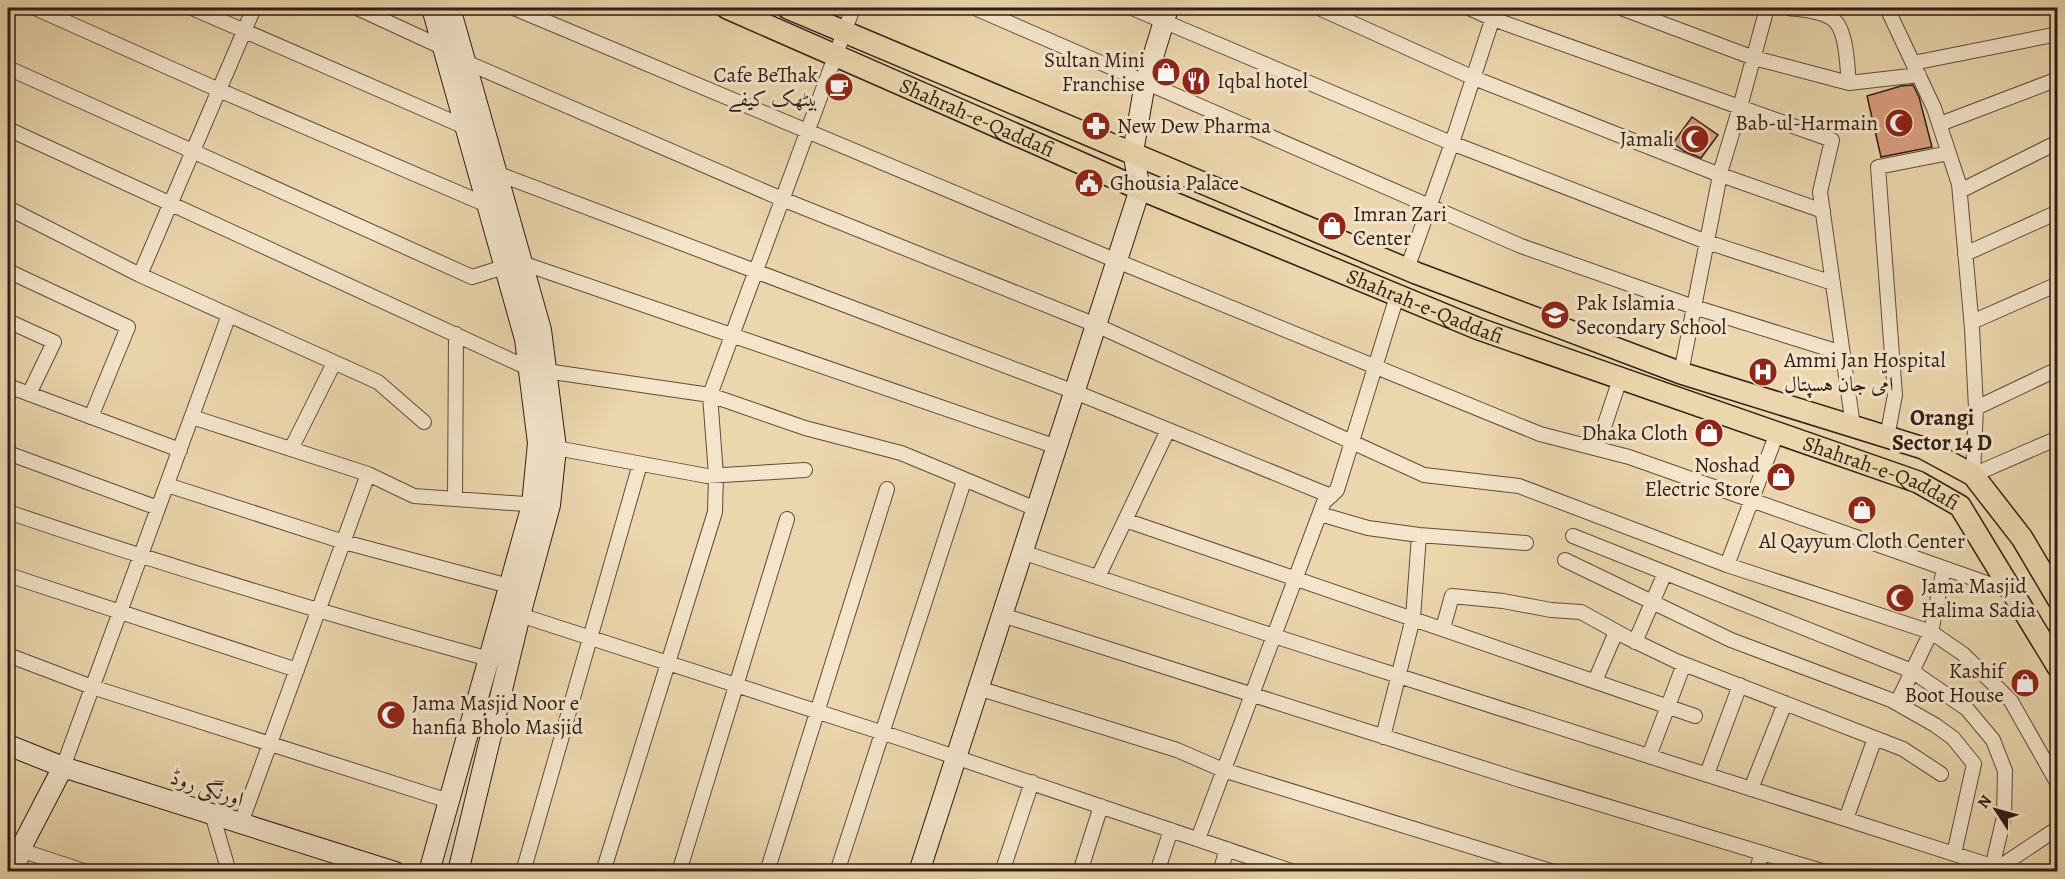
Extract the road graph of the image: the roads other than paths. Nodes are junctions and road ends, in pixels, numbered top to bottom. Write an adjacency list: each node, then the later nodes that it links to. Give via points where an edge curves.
1 (35, 8): 34 (street)
2 (192, 8): 21 (street)
3 (254, 8): 21 (street)
4 (357, 8): 24 (street)
5 (432, 8): 24 (main road)
6 (450, 8): 27 (main road)
7 (514, 8): 39 (street)
8 (727, 8): 25 (main road, Shahrah-e-Qaddafi)
9 (788, 8): 22 (main road, Shahrah-e-Qaddafi)
10 (854, 8): 22 (street)
11 (975, 8): 32 (street)
12 (1132, 8): 20 (street)
13 (1319, 8): 30 (street)
14 (1469, 8): 19 (street)
15 (1621, 8): 26 (street)
16 (1767, 8): 26 (street)
17 (1789, 8): 33 (street, via 1834,19 1841,28)
18 (1887, 8): 29 (street)
19 (1495, 13): 30 (street); 35 (street)
20 (1166, 15): 32 (main road); 41 (street)
21 (244, 30): 34 (street); 37 (street)
22 (844, 31): 25 (street); 43 (main road, Shahrah-e-Qaddafi)
23 (2058, 34): 29 (street)
24 (442, 46): 27 (street); 37 (main road)
25 (834, 55): 39 (street); 47 (main road, Shahrah-e-Qaddafi)
26 (1754, 58): 33 (street); 35 (street)
27 (466, 64): 45 (main road); 49 (street)
28 (8, 68): 42 (street)
29 (1916, 69): 33 (street); 36 (street)
30 (1474, 78): 41 (street); 46 (street)
31 (2058, 79): 36 (street)
32 (1145, 83): 43 (main road); 52 (street)
33 (1849, 83)
34 (219, 90): 42 (street); 51 (street)
35 (1740, 106): 46 (street); 54 (street, via 1832,140 1820,192)
36 (1940, 124): 44 (street)
37 (465, 128): 51 (main road)
38 (8, 129): 50 (street)
39 (807, 131): 49 (street); 58 (street)
40 (2058, 142): 48 (street)
41 (1452, 143): 52 (street); 56 (street)
42 (192, 152): 50 (street); 59 (street, via 472,277)
43 (1133, 152): 47 (main road); 60 (main road, Shahrah-e-Qaddafi)
44 (1949, 153): 48 (street); 92 (street, via 1878,167 1895,395)
45 (496, 172): 59 (main road); 62 (street)
46 (1720, 174): 54 (street); 56 (street)
47 (1140, 189): 58 (main road); 66 (main road, Shahrah-e-Qaddafi)
48 (1960, 191): 57 (street)
49 (782, 200): 62 (street); 71 (street)
50 (170, 203): 63 (street); 72 (street)
51 (487, 205): 59 (main road)
52 (1429, 206): 60 (street); 67 (street, via 1521,246)
53 (8, 208): 63 (street)
54 (1823, 212): 64 (street)
55 (2058, 212): 57 (street)
56 (1707, 242): 64 (street); 67 (street)
57 (1965, 254): 70 (street)
58 (1117, 261): 71 (main road); 76 (street)
59 (513, 265): 73 (street); 77 (main road, via 541,330)
60 (1407, 269): 79 (main road, Shahrah-e-Qaddafi)
61 (8, 271): 86 (street, via 128,327)
62 (755, 271): 73 (street); 82 (street)
63 (140, 275): 68 (street)
64 (1833, 283): 74 (street)
65 (2058, 284): 70 (street)
66 (1397, 296): 76 (street); 80 (main road, Shahrah-e-Qaddafi)
67 (1694, 307): 74 (street); 79 (street)
68 (229, 315): 75 (street); 87 (street)
69 (8, 321): 83 (street, via 54,342)
70 (1972, 322): 85 (street)
71 (1096, 325): 82 (main road); 94 (street)
72 (456, 334): 77 (street); 110 (street)
73 (732, 335): 84 (street); 95 (street)
74 (1842, 353): 89 (street)
75 (334, 363): 88 (street, via 378,382); 98 (street)
76 (1375, 366): 94 (street); 97 (street, via 1540,434)
77 (537, 369): 84 (street); 96 (main road); 112 (main road)
78 (2058, 369): 85 (street)
79 (1681, 373): 89 (main road, Shahrah-e-Qaddafi)
80 (1620, 379): 91 (main road, Shahrah-e-Qaddafi); 97 (street)
81 (8, 386): 83 (street)
82 (1075, 392): 90 (street); 95 (main road)
83 (29, 394): 86 (street)
84 (710, 395): 104 (street); 106 (street, via 806,428 902,453)
85 (1976, 408): 105 (street)
86 (90, 417): 99 (street)
87 (192, 417): 98 (street); 99 (street)
88 (424, 422)
89 (1853, 426): 92 (main road, Shahrah-e-Qaddafi)
90 (1168, 430): 109 (street); 118 (street)
91 (1777, 433): 111 (street); 133 (main road, Shahrah-e-Qaddafi, via 1918,482 1960,506)
92 (1887, 436): 105 (main road, Shahrah-e-Qaddafi, via 1923,448)
93 (2058, 438): 105 (street)
94 (1351, 442): 109 (street, via 1337,490); 126 (street, via 1424,476 1520,486)
95 (1057, 447): 114 (main road)
96 (556, 448): 101 (street); 112 (main road)
97 (1597, 448): 111 (street)
98 (291, 449): 103 (street)
99 (180, 450): 107 (street)
100 (8, 453): 113 (street)
101 (640, 464): 104 (street); 145 (street)
102 (805, 470): 104 (street)
103 (368, 474): 110 (street, via 414,496); 121 (street)
104 (716, 475): 149 (street, via 716,512)
105 (1973, 475): 134 (main road, Shahrah-e-Qaddafi, via 2022,538)
106 (964, 481): 114 (street); 166 (street)
107 (167, 485): 113 (street); 121 (street)
108 (887, 489): 164 (street)
109 (1331, 496): 116 (street)
110 (455, 499): 112 (street)
111 (1752, 500): 126 (street); 127 (street)
112 (541, 505): 132 (main road); 138 (main road)
113 (158, 508): 124 (street)
114 (1036, 509): 123 (main road)
115 (8, 512): 124 (street)
116 (1320, 514): 119 (street, via 1368,528); 131 (street)
117 (787, 519): 156 (street)
118 (1125, 520): 130 (street); 131 (street)
119 (1419, 535): 122 (street); 140 (street)
120 (1574, 536): 128 (street)
121 (344, 542): 132 (street); 136 (street)
122 (1526, 543)
123 (1022, 552): 130 (street); 139 (main road)
124 (140, 557): 136 (street); 137 (street)
125 (1565, 560): 135 (street)
126 (1727, 565): 143 (street)
127 (1944, 568): 133 (street); 143 (street)
128 (1665, 573): 135 (street); 153 (street)
129 (8, 574): 137 (street)
130 (1098, 577): 144 (street)
131 (1296, 577): 140 (street); 144 (street)
132 (509, 586): 148 (main road)
133 (2012, 592): 151 (main road, Shahrah-e-Qaddafi)
134 (2058, 599)
135 (1652, 602): 146 (street); 162 (street, via 1731,640)
136 (318, 612): 148 (street); 152 (street)
137 (120, 613): 152 (street); 158 (street)
138 (520, 615): 145 (street); 198 (main road)
139 (1002, 615): 159 (main road); 160 (street)
140 (1413, 618): 141 (street); 154 (street)
141 (1443, 628): 142 (street, via 1452,596 1581,612); 155 (street)
142 (1616, 632): 146 (street); 155 (street)
143 (1931, 632): 153 (street); 178 (street, via 1963,654 2011,701)
144 (1274, 636): 154 (street); 160 (street)
145 (590, 637): 149 (street); 199 (street)
146 (1635, 642): 150 (street)
147 (8, 655): 158 (street)
148 (489, 659): 180 (main road)
149 (668, 662): 156 (street); 200 (street)
150 (1684, 664): 157 (street); 163 (street)
151 (2058, 667)
152 (297, 670): 169 (street)
153 (1912, 671): 162 (street); 192 (street, via 1967,709 1992,740 2005,771 2004,817)
154 (1398, 676): 167 (street); 171 (street)
155 (1595, 681): 163 (street)
156 (736, 685): 164 (street); 201 (street)
157 (1740, 686): 161 (street); 175 (street)
158 (93, 687): 169 (street); 173 (street)
159 (978, 688): 172 (main road); 174 (street, via 1177,750)
160 (1252, 695): 167 (street); 174 (street)
161 (1785, 703): 168 (street); 179 (street)
162 (1897, 703): 191 (street, via 1953,738 1974,764)
163 (1668, 707): 165 (street); 171 (street)
164 (817, 711): 166 (street); 202 (street)
165 (1695, 716)
166 (882, 732): 172 (street); 203 (street)
167 (1383, 737): 190 (street)
168 (1875, 738): 176 (street, via 1903,749); 183 (street)
169 (270, 743): 180 (street); 184 (street)
170 (8, 746): 173 (main road, اورنگی روڈ)
171 (1649, 756): 175 (street)
172 (955, 757): 177 (street); 204 (main road)
173 (63, 767): 182 (main road, اورنگی روڈ); 188 (main road)
174 (1223, 770): 187 (street); 210 (street)
175 (1707, 774): 179 (street)
176 (1941, 774)
177 (1032, 783): 181 (street); 205 (street)
178 (2058, 784)
179 (1751, 789): 183 (street)
180 (449, 801): 197 (main road)
181 (1101, 806): 186 (street); 206 (street)
182 (212, 814): 184 (main road, اورنگی روڈ); 195 (street)
183 (1846, 819): 191 (street)
184 (241, 823): 196 (main road, اورنگی روڈ)
185 (2058, 828): 192 (street)
186 (1171, 830): 187 (street); 207 (street)
187 (1198, 839): 189 (street)
188 (14, 848): 193 (main road); 194 (street)
189 (1227, 849): 208 (street); 209 (street)
190 (1762, 853): 211 (street); 212 (street)
191 (1954, 854): 192 (street)
192 (1992, 869)
193 (12, 872)
194 (87, 872)
195 (229, 872)
196 (394, 872)
197 (429, 872)
198 (458, 872)
199 (523, 872)
200 (603, 872)
201 (680, 872)
202 (767, 872)
203 (837, 872)
204 (919, 872)
205 (1002, 872)
206 (1080, 872)
207 (1157, 872)
208 (1220, 872)
209 (1294, 872)
210 (1554, 872)
211 (1755, 872)
212 (1825, 872)

